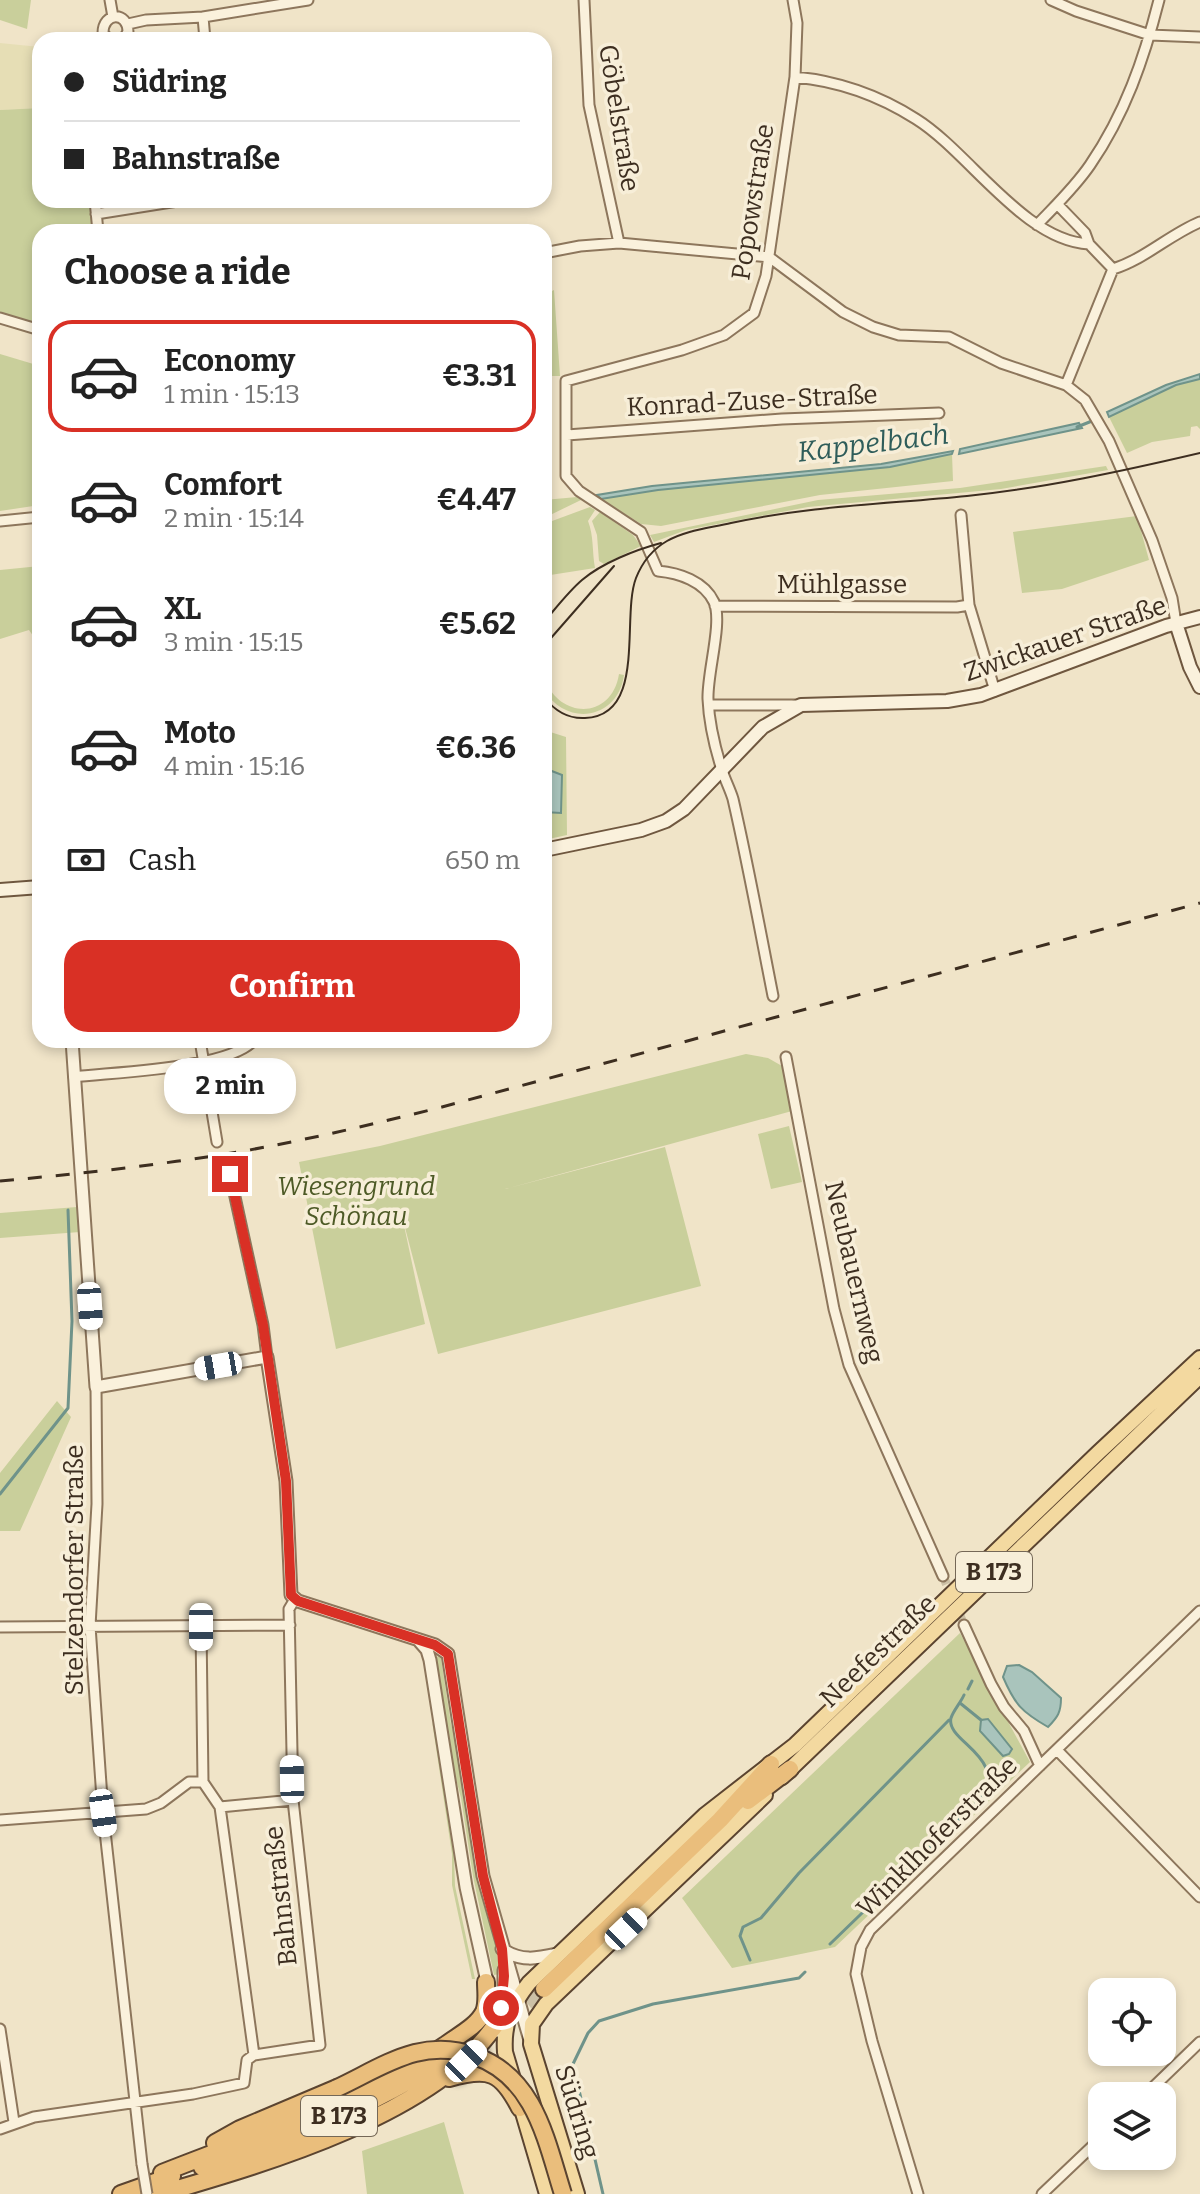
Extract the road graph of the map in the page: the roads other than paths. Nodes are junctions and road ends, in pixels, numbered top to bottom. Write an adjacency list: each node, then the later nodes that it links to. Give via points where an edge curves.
1 (110, 0): 7 (street)
2 (308, 0): 8 (street)
3 (584, 0): 23 (street, Göbelstraße, via 589,105)
4 (793, 0): 15 (street, Popowstraße)
5 (1051, 0): 13 (street)
6 (1159, 0): 13 (street)
7 (113, 17): 9 (street); 10 (street, via 106,21)
8 (203, 17): 9 (street); 12 (street)
9 (128, 24): 11 (street)
10 (105, 32)
11 (128, 32)
12 (204, 32)
13 (1150, 35): 14 (street); 16 (street, via 1115,125)
14 (1200, 37)
15 (795, 77): 22 (street, via 863,92 918,120); 26 (street, Popowstraße)
16 (1057, 204): 22 (street); 24 (street)
17 (96, 208): 19 (street)
18 (134, 208): 19 (street)
19 (96, 214): 21 (street)
20 (1200, 222): 27 (street)
21 (97, 224)
22 (1037, 225): 24 (street)
23 (619, 243): 25 (street); 26 (street)
24 (1089, 244): 27 (street)
25 (552, 251)
26 (769, 257): 30 (street, via 843,312 873,327 899,335 949,337 1001,363); 32 (street, Popowstraße, via 754,313 724,335 566,381)
27 (1113, 269): 30 (street)
28 (0, 318): 29 (street)
29 (32, 328)
30 (1066, 385): 39 (street, via 1095,413 1145,520)
31 (939, 413): 32 (street, Konrad-Zuse-Straße)
32 (567, 435): 37 (street, Popowstraße, via 566,476 579,491 641,532 658,571 682,575)
33 (961, 515): 36 (street)
34 (32, 518): 35 (street)
35 (0, 521)
36 (969, 605): 37 (street, Mühlgasse); 41 (street)
37 (715, 606): 42 (street)
38 (1200, 617): 39 (main road, Zwickauer Straße)
39 (1176, 623): 40 (main road); 41 (main road, Zwickauer Straße)
40 (1200, 687)
41 (995, 691): 43 (main road, Zwickauer Straße, via 947,701)
42 (709, 705): 43 (street, Zwickauer Straße); 44 (street)
43 (801, 705): 44 (main road, Zwickauer Straße, via 763,727)
44 (722, 772): 45 (main road, Zwickauer Straße, via 666,821); 48 (street, via 735,807)
45 (552, 848)
46 (32, 888): 47 (main road)
47 (0, 890)
48 (773, 996)
49 (72, 1048): 54 (street, Stelzendorfer Straße)
50 (201, 1048): 53 (street)
51 (245, 1048): 53 (street)
52 (786, 1057): 61 (street, Neubauernweg, via 849,1365)
53 (203, 1062): 54 (street); 55 (street)
54 (74, 1077): 60 (street, Stelzendorfer Straße)
55 (217, 1142)
56 (230, 1174): 57 (street, Bahnstraße)
57 (267, 1357): 60 (street); 62 (street, Bahnstraße, via 286,1481 289,1588)
58 (1200, 1358): 71 (main road, Neefestraße / B 173)
59 (1200, 1376): 73 (main road, Neefestraße / B 173)
60 (96, 1387): 66 (street, Stelzendorfer Straße)
61 (943, 1576)
62 (295, 1599): 64 (street, Bahnstraße, via 289,1609); 69 (street, Südring)
63 (1200, 1611): 70 (street, Winklhoferstraße)
64 (290, 1625): 68 (street); 75 (street, Bahnstraße)
65 (964, 1625): 72 (street, via 991,1684 1024,1731)
66 (90, 1626): 67 (street); 68 (street); 77 (street, Stelzendorfer Straße)
67 (0, 1627)
68 (201, 1627): 74 (street)
69 (416, 1639): 81 (street, Südring, via 443,1649 451,1661 483,1876); 83 (street, Südring, via 430,1660)
70 (1057, 1750): 72 (street, Winklhoferstraße); 80 (street)
71 (771, 1764): 79 (highway, Neefestraße / B 173); 82 (main road, Neefestraße, via 705,1815)
72 (1040, 1766): 104 (street, Winklhoferstraße, via 870,1930 861,1947 856,1974)
73 (790, 1769): 79 (highway, Neefestraße / B 173); 84 (main road, B 173, via 729,1832)
74 (203, 1782): 76 (street); 77 (street, via 189,1782 146,1809)
75 (293, 1800): 76 (street); 90 (street, Bahnstraße, via 320,2045)
76 (220, 1807): 90 (street)
77 (103, 1813): 78 (street); 94 (street, Stelzendorfer Straße)
78 (0, 1820)
79 (720, 1820): 84 (highway, Neefestraße / B 173)
80 (1200, 1897)
81 (502, 1949): 82 (street, via 528,1960); 85 (street, Südring); 86 (street, Südring)
82 (562, 1953): 85 (main road, Neefestraße)
83 (486, 1982): 86 (street, Südring); 99 (highway, via 487,2002 479,2019 423,2060)
84 (545, 1997): 86 (street); 89 (main road, Südring, via 532,2024)
85 (517, 1998): 86 (main road, Neefestraße)
86 (507, 2015): 89 (street, Südring); 92 (highway, via 482,2046); 95 (main road, Südring, via 505,2052)
87 (0, 2029): 96 (street)
88 (1200, 2042): 93 (street)
89 (531, 2044): 103 (main road, Südring)
90 (254, 2055): 94 (street, via 247,2060 244,2083)
91 (444, 2061): 99 (highway, B 173, via 340,2116)
92 (440, 2080): 95 (highway, via 486,2073 508,2085); 99 (highway, via 372,2119 258,2165)
93 (1159, 2082)
94 (134, 2103): 96 (street); 99 (street, Stelzendorfer Straße, bridge, via 142,2164)
95 (520, 2108): 101 (main road, Südring)
96 (14, 2122): 97 (street)
97 (0, 2129)
98 (1088, 2150): 105 (street)
99 (156, 2188): 100 (highway, B 173); 102 (highway, bridge, via 240,2129 390,2062 424,2051 457,2051 509,2074 526,2094)
100 (121, 2194)
101 (547, 2194)
102 (563, 2194)
103 (577, 2194)
104 (918, 2194)
105 (1042, 2194)

